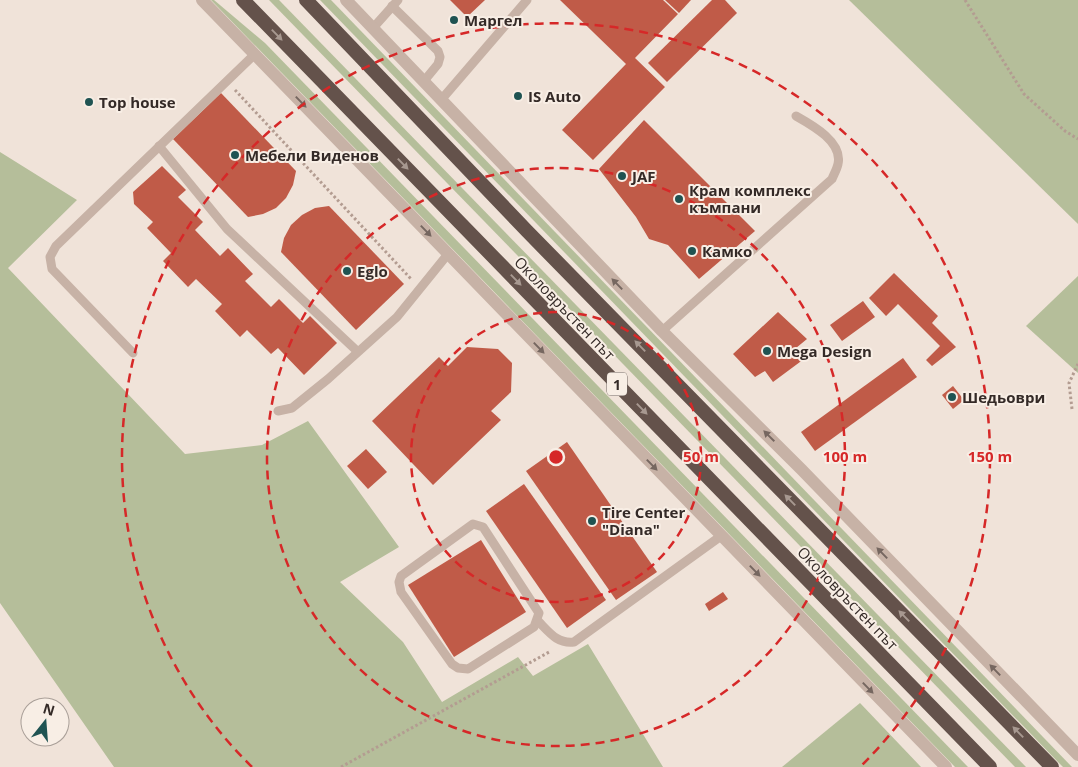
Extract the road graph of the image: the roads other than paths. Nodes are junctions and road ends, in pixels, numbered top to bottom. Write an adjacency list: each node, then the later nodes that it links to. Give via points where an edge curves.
1 (202, 0): 8 (street)
2 (243, 0): 22 (highway, Околовръстен път / 1, one-way to 22)
3 (306, 0): 23 (highway, Околовръстен път, one-way to 3, via 527,231)
4 (346, 0): 7 (street)
5 (526, 0): 10 (lane)
6 (395, 3): 7 (lane); 9 (lane, via 438,51 438,64)
7 (373, 28): 9 (street)
8 (255, 54): 12 (lane); 13 (street, one-way to 13)
9 (424, 81): 10 (street)
10 (441, 100): 14 (street, one-way to 10)
11 (796, 116): 14 (lane, via 818,128 833,144 839,162 832,179)
12 (159, 146): 15 (lane, via 227,229); 16 (lane, via 56,246 50,257 52,269)
13 (448, 254): 15 (lane, via 397,317); 18 (street, one-way to 18)
14 (662, 331): 20 (street, one-way to 14, via 775,442)
15 (358, 351): 17 (lane, via 292,408)
16 (133, 353)
17 (278, 410)
18 (721, 536): 19 (lane, via 574,642 557,640); 21 (street, one-way to 21)
19 (538, 621): 19 (lane, via 539,613 483,527 478,525 473,524 401,576 399,582 401,592 458,668 468,669 534,628)
20 (1078, 754)
21 (946, 767)
22 (990, 767)
23 (1052, 767)

